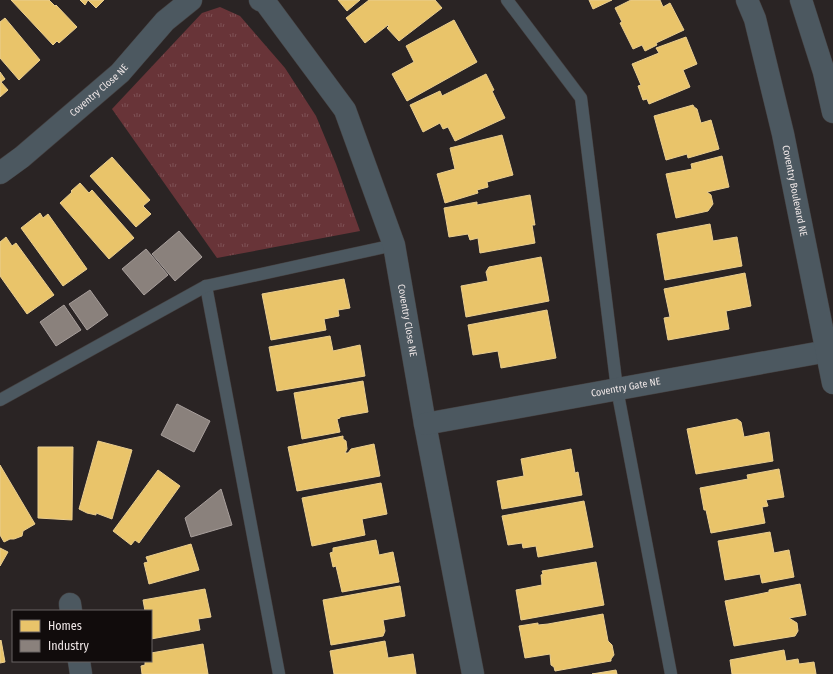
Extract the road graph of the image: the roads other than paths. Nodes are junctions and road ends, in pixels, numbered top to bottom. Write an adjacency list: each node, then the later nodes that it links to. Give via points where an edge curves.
1 (191, 0): 7 (street, Coventry Close NE, via 165,21 120,72)
2 (260, 0): 8 (street, Coventry Close NE, via 265,2 345,110)
3 (507, 0): 12 (lane, via 580,98)
4 (747, 0): 10 (street, Coventry Boulevard NE, via 755,19 783,134)
5 (801, 0): 6 (street, via 824,72)
6 (833, 112)
7 (0, 173)
8 (394, 245): 9 (lane); 14 (street, Coventry Close NE)
9 (206, 286): 13 (lane); 17 (lane)
10 (830, 351): 11 (street, Coventry Boulevard NE); 12 (street, Coventry Gate NE)
11 (833, 383)
12 (617, 388): 14 (street, Coventry Gate NE); 19 (lane)
13 (0, 400)
14 (425, 424): 18 (street, Coventry Close NE)
15 (79, 662): 16 (street)
16 (81, 674)
17 (279, 674)
18 (473, 674)
19 (671, 674)

